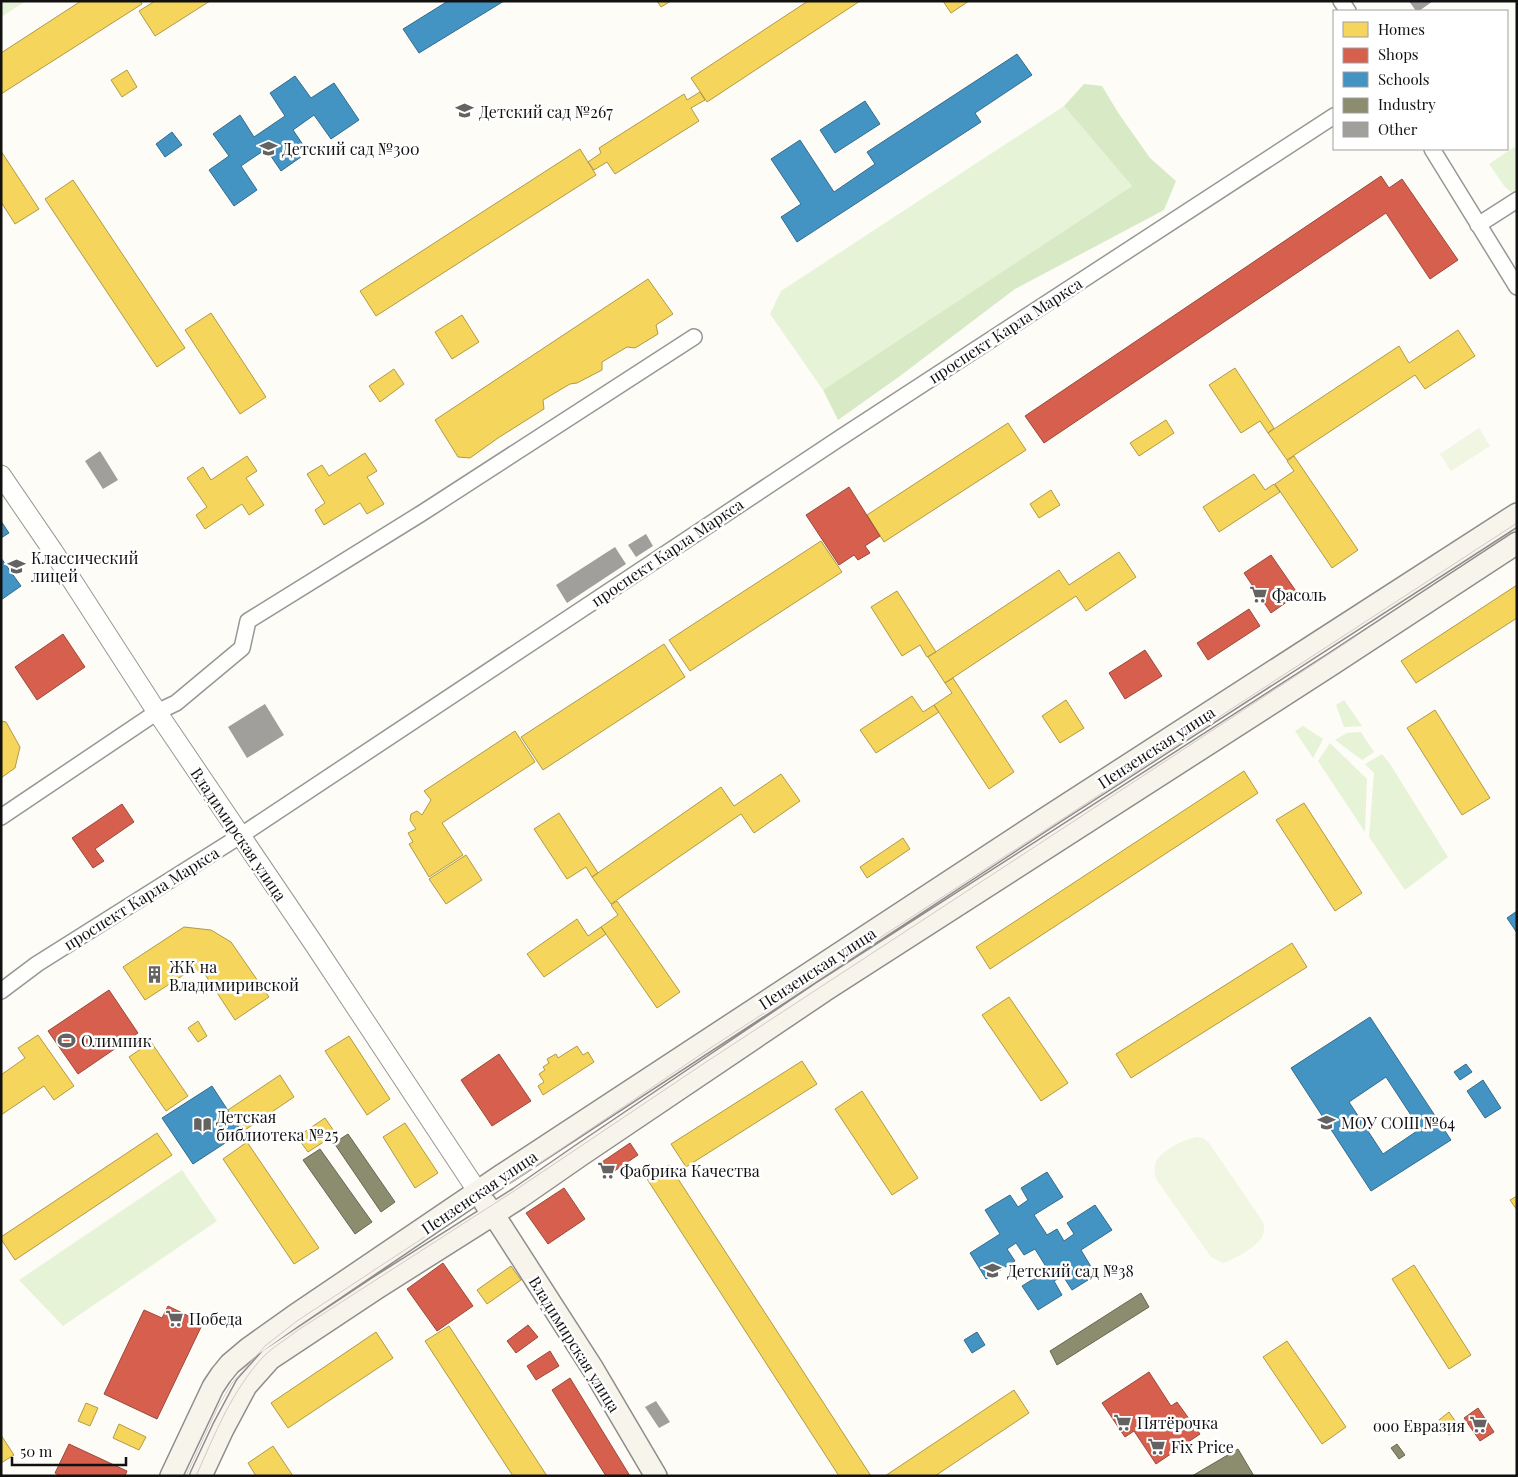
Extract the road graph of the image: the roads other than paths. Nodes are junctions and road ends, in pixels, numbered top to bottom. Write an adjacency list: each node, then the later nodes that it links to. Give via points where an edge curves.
1 (1333, 117): 12 (street, проспект Карла Маркса, via 840,438)
2 (1433, 150): 4 (street)
3 (1517, 200): 4 (street)
4 (1478, 225): 5 (street)
5 (1517, 287)
6 (694, 336): 10 (street, via 422,513 248,621 242,648 176,703)
7 (1, 475): 10 (street, Владимирская улица)
8 (1517, 514): 14 (main road, Пензенская улица, via 1040,822)
9 (1517, 543): 15 (main road, Пензенская улица, via 824,991)
10 (157, 712): 11 (street); 12 (street, Владимирская улица)
11 (1, 817)
12 (240, 836): 13 (street, проспект Карла Маркса, via 36,964); 14 (street, Владимирская улица)
13 (1, 991)
14 (478, 1192): 15 (main road, Владимирская улица); 16 (main road, Пензенская улица, via 294,1316 235,1360 213,1387)
15 (492, 1214): 17 (main road, Пензенская улица, via 270,1359 246,1386); 18 (main road, Владимирская улица)
16 (171, 1476)
17 (202, 1476)
18 (656, 1476)

